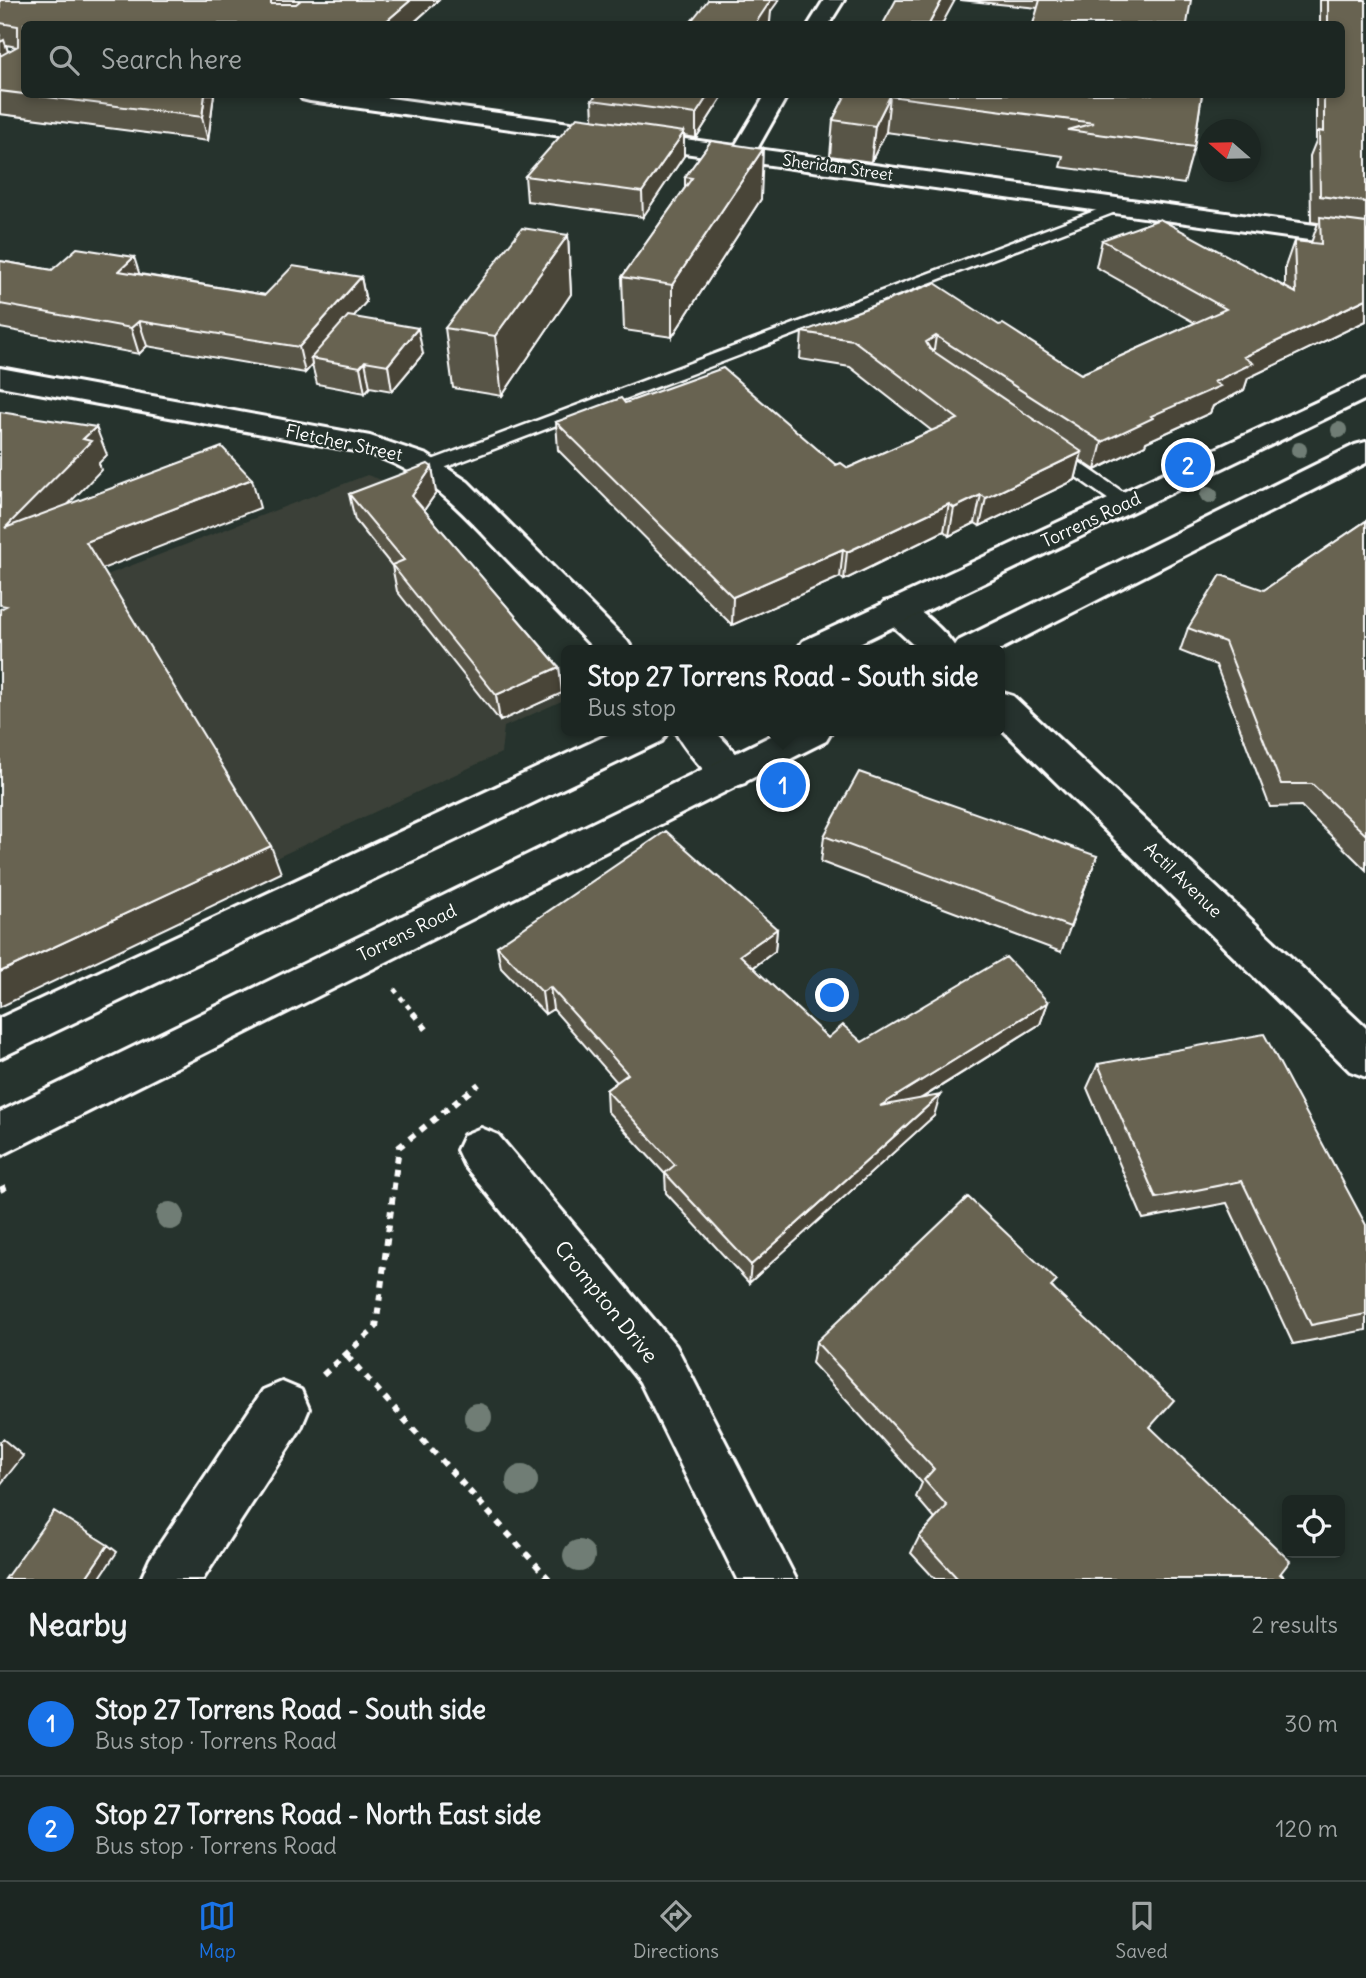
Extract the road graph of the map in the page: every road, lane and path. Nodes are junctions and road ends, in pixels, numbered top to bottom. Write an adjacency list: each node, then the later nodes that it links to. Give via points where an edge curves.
1 (834, 0): 2 (street)
2 (821, 21)
3 (339, 98): 5 (street, Sheridan Street)
4 (776, 98): 5 (street)
5 (741, 154): 6 (street, Sheridan Street)
6 (1121, 205): 7 (street, Sheridan Street); 12 (lane)
7 (1366, 240)
8 (0, 377): 12 (street, Fletcher Street, via 370,445 405,454)
9 (1366, 388): 13 (street, Torrens Road)
10 (1043, 446): 13 (lane)
11 (1366, 451): 18 (street)
12 (430, 467): 15 (street, Fletcher Street)
13 (1126, 503): 14 (street, Torrens Road)
14 (896, 610): 16 (street, Torrens Road); 17 (street)
15 (610, 645)
16 (825, 645)
17 (934, 645)
18 (980, 645)
19 (1005, 710): 25 (street, Actil Avenue)
20 (638, 736): 24 (street)
21 (698, 736): 23 (street)
22 (803, 736): 23 (street, Torrens Road)
23 (732, 773): 27 (street, Torrens Road)
24 (0, 1039)
25 (1366, 1057)
26 (479, 1084): 31 (path, via 398,1147 376,1326 347,1356)
27 (0, 1135)
28 (481, 1150): 32 (street, Crompton Drive, via 658,1364)
29 (282, 1409): 30 (street)
30 (170, 1579)
31 (549, 1579)
32 (767, 1579)

